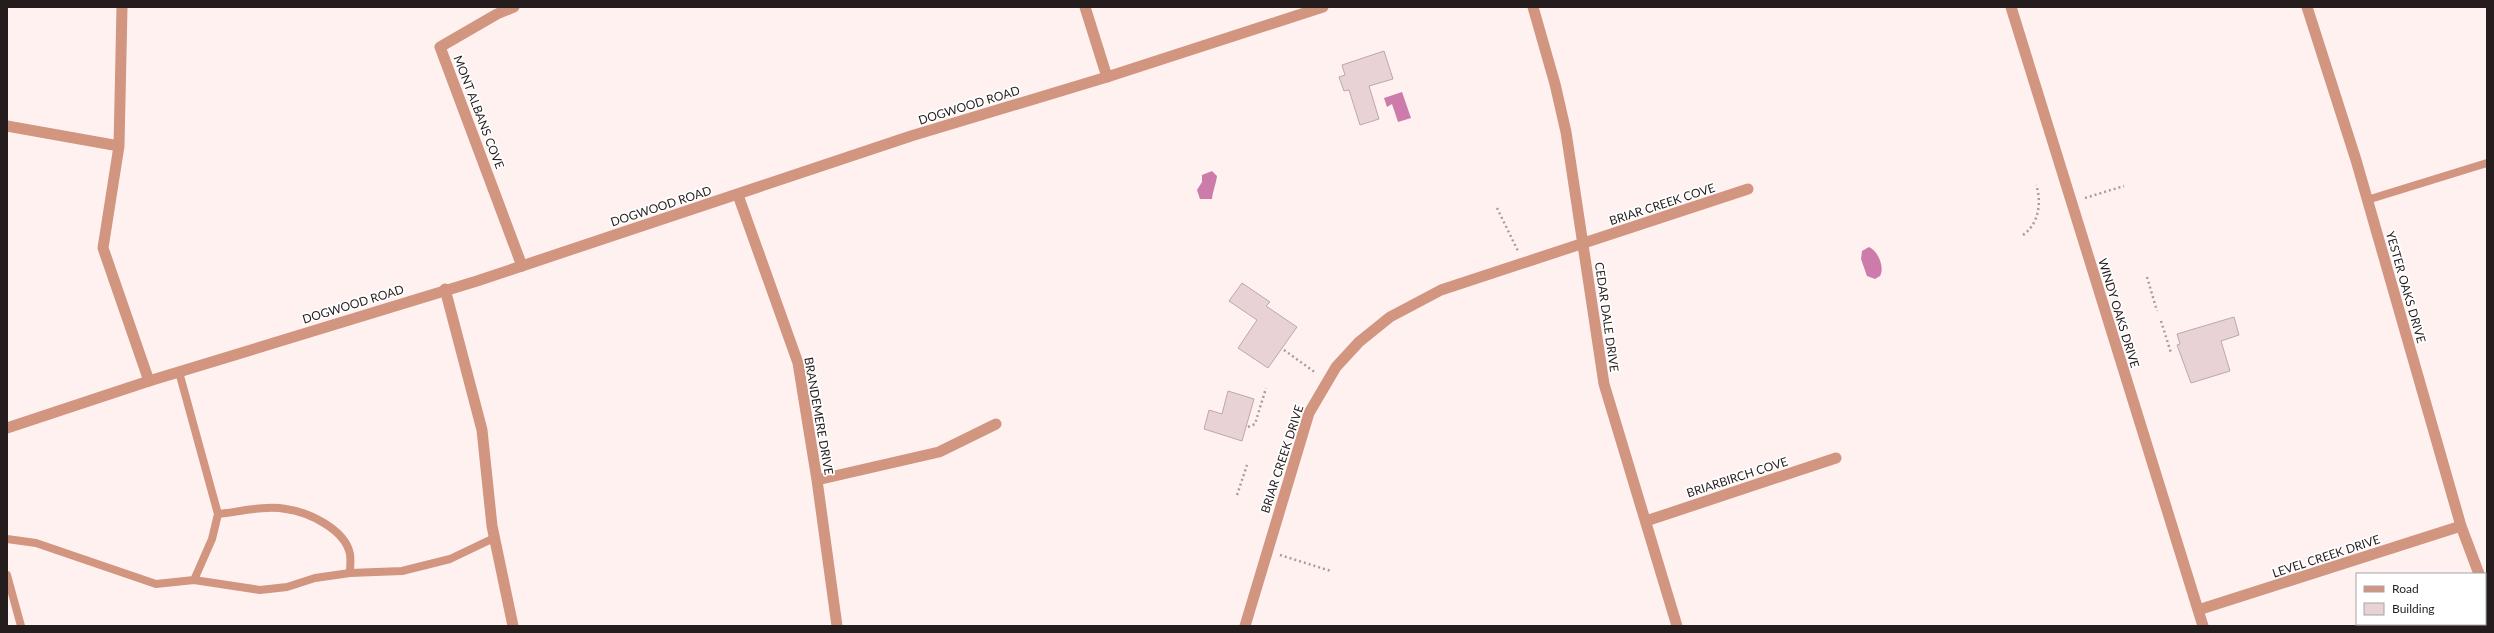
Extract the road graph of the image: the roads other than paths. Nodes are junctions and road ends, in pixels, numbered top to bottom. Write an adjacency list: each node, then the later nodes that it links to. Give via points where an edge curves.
1 (122, 7): 10 (street)
2 (514, 7): 16 (street, MONT ALBANS COVE, via 440,47)
3 (1085, 7): 8 (street)
4 (1323, 7): 8 (street, DOGWOOD ROAD)
5 (1533, 7): 15 (street, CEDAR DALE DRIVE, via 1566,132)
6 (2011, 7): 33 (street, WINDY OAKS DRIVE)
7 (2307, 7): 14 (street, YESTER OAKS DRIVE)
8 (1107, 77): 13 (street, DOGWOOD ROAD, via 911,136)
9 (7, 126): 10 (street)
10 (118, 146): 19 (street, via 103,248)
11 (2487, 163): 14 (lane)
12 (1748, 189): 15 (street, BRIAR CREEK COVE)
13 (738, 195): 16 (street, DOGWOOD ROAD); 23 (street, BRANDEMERE DRIVE, via 798,363)
14 (2367, 200): 26 (street, YESTER OAKS DRIVE)
15 (1584, 244): 25 (street, CEDAR DALE DRIVE, via 1604,384); 37 (street, BRIAR CREEK DRIVE, via 1441,290 1390,317 1348,354 1326,381 1308,413)
16 (522, 266): 17 (street, DOGWOOD ROAD)
17 (445, 289): 18 (street, DOGWOOD ROAD); 28 (street, via 482,430)
18 (178, 372): 19 (street, DOGWOOD ROAD); 24 (lane)
19 (149, 381): 21 (street, DOGWOOD ROAD)
20 (996, 424): 23 (street, via 939,452)
21 (7, 428)
22 (1836, 458): 25 (street, BRIARBIRCH COVE)
23 (817, 480): 36 (street, BRANDEMERE DRIVE)
24 (218, 514): 29 (lane, via 285,509 315,518 328,526 345,543 350,554); 32 (lane, via 212,539)
25 (1646, 521): 38 (street, CEDAR DALE DRIVE)
26 (2461, 526): 30 (street, YESTER OAKS DRIVE); 33 (street, LEVEL CREEK DRIVE)
27 (7, 538): 32 (lane, via 36,543 156,584)
28 (494, 538): 29 (lane, via 450,559 402,571); 35 (street)
29 (350, 573): 32 (lane, via 315,578 287,588 260,590)
30 (2479, 573)
31 (7, 575): 34 (lane)
32 (194, 580)
33 (2198, 610): 39 (street, WINDY OAKS DRIVE)
34 (21, 626)
35 (513, 626)
36 (836, 626)
37 (1245, 626)
38 (1677, 626)
39 (2203, 626)

